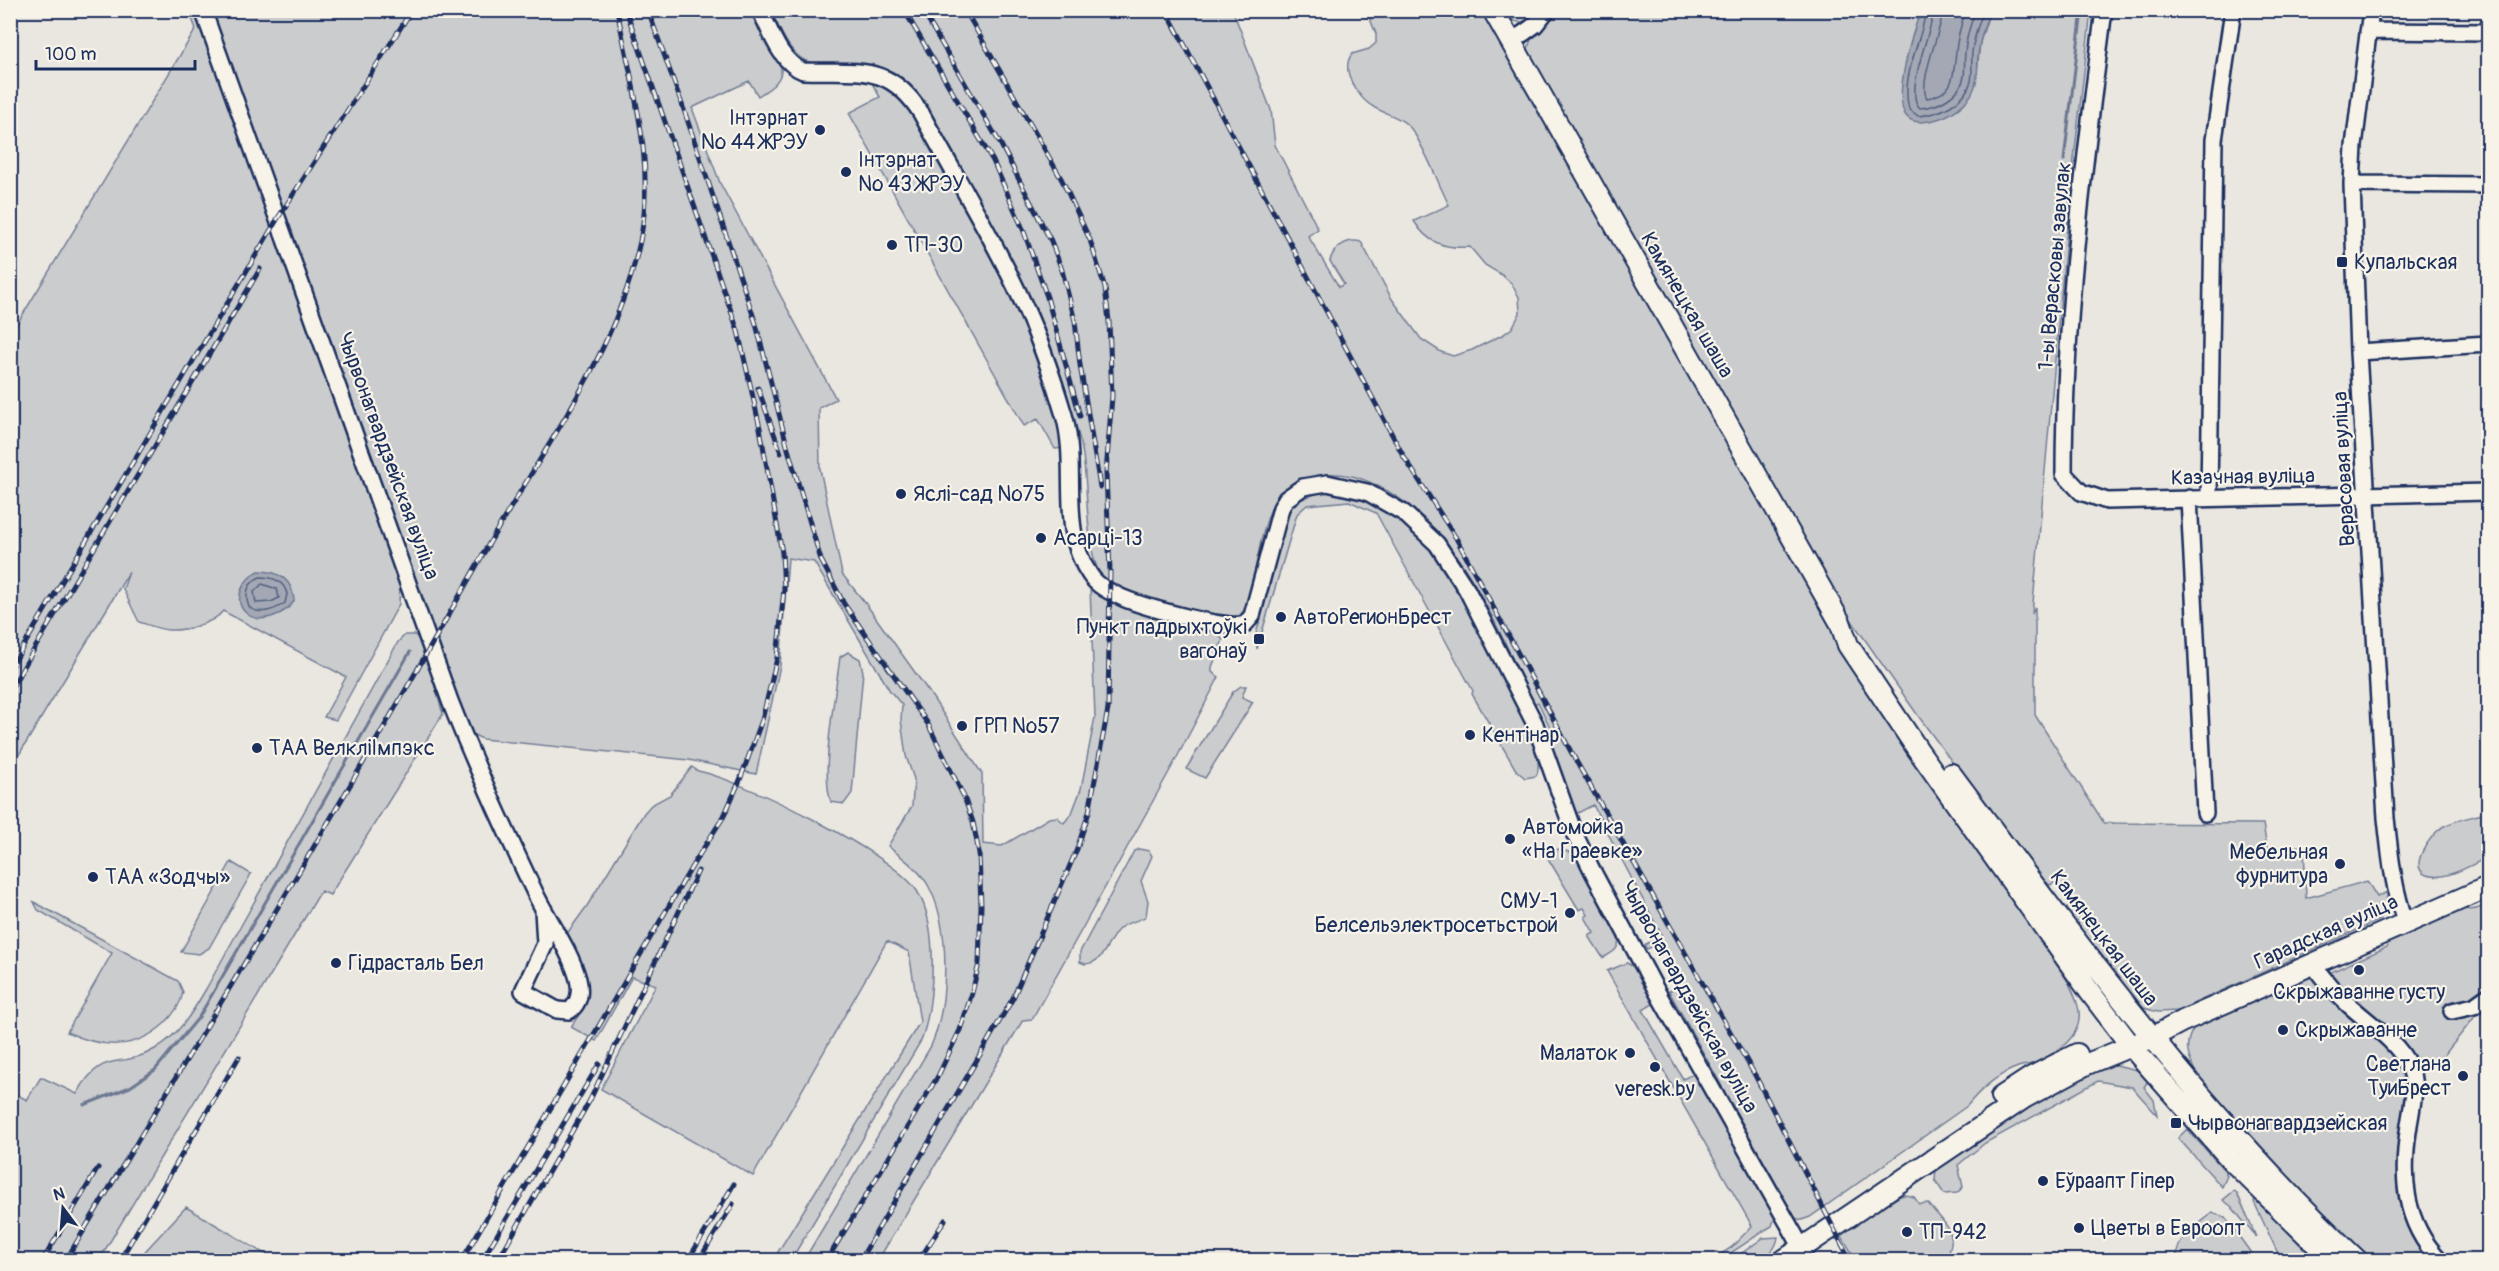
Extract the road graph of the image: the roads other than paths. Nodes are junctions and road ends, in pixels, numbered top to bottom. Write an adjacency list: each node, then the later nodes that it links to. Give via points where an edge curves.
1 (203, 10): 23 (street, Чырвонагвардзейская вуліца, via 450,701)
2 (760, 10): 30 (street, Чырвонагвардзейская вуліца, via 783,55 795,68 885,77 901,87 921,113 1031,320 1069,432 1077,549 1098,584 1137,603 1224,626 1245,624 1252,616 1281,508 1293,492 1314,484 1340,484 1377,497 1404,513 1437,544 1467,590 1535,724 1574,833 1592,870)
3 (1493, 10): 10 (main road, Камянецкая шаша)
4 (1547, 10): 10 (street, via 1535,25)
5 (2104, 10): 19 (street, 1-ы Верасковы завулак, via 2078,208 2064,474 2081,492)
6 (2233, 10): 17 (street, via 2214,140)
7 (2371, 10): 8 (street, Верасовая вуліца)
8 (2368, 31): 9 (street); 11 (street, Верасовая вуліца)
9 (2488, 32)
10 (1511, 42): 20 (main road, Камянецкая шаша)
11 (2352, 184): 12 (street); 14 (street, Верасовая вуліца)
12 (2488, 185)
13 (2488, 344): 14 (street)
14 (2358, 352): 16 (street, Верасовая вуліца)
15 (2488, 492): 16 (street, Казачная вуліца)
16 (2366, 496): 17 (street, Казачная вуліца); 24 (street, Верасовая вуліца, via 2386,818 2397,900)
17 (2209, 497): 18 (street, Казачная вуліца)
18 (2189, 498): 19 (street, Казачная вуліца); 21 (street)
19 (2107, 501)
20 (1839, 622): 28 (main road, Камянецкая шаша, via 1857,641 1936,754); 29 (main road, Камянецкая шаша, via 1848,645 1918,750)
21 (2205, 813)
22 (2488, 887): 24 (main road, Гарадская вуліца)
23 (543, 910): 23 (street, Чырвонагвардзейская вуліца, via 544,944 523,991 556,1010 569,1011 580,995 578,978)
24 (2406, 923): 25 (main road, Гарадская вуліца)
25 (2313, 964): 28 (main road, Гарадская вуліца); 35 (street, via 2333,990 2409,1064 2414,1088 2405,1155 2407,1204 2414,1225)
26 (2488, 996): 27 (street, via 2474,1006)
27 (2452, 1011)
28 (2147, 1034): 29 (main road); 34 (main road, Камянецкая шаша, via 2242,1144)
29 (2128, 1041): 30 (main road, via 2080,1053 2030,1078); 33 (main road, Камянецкая шаша, via 2232,1161)
30 (1800, 1245): 31 (main road); 32 (main road)
31 (1772, 1260)
32 (1784, 1260)
33 (2332, 1260)
34 (2357, 1260)
35 (2440, 1260)

